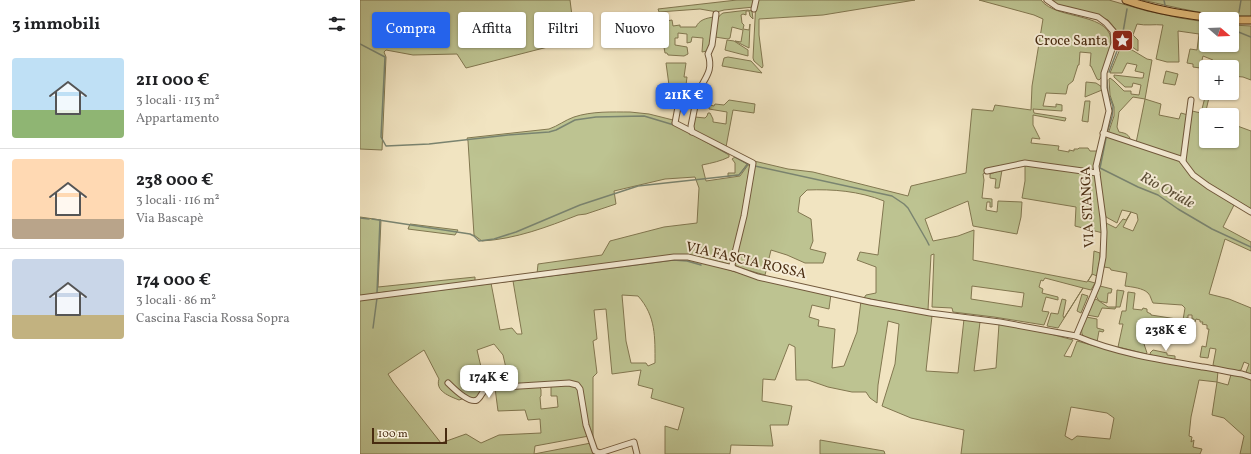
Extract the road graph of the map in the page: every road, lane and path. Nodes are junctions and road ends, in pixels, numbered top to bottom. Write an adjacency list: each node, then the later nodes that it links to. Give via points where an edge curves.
1 (756, 0): 4 (street)
2 (1047, 0): 14 (street, VIA STANGA, via 1057,7 1098,17 1113,31 1114,43 1104,73 1104,88 1110,111)
3 (1126, 0): 6 (highway, via 1143,6)
4 (754, 9)
5 (716, 14): 10 (street, via 712,45 708,54 710,70)
6 (1199, 16)
7 (1239, 20): 8 (highway)
8 (1251, 20)
9 (686, 92): 13 (street, via 678,107 675,123)
10 (698, 93)
11 (1191, 100): 15 (street)
12 (696, 101): 13 (street)
13 (692, 132): 19 (street, via 753,163)
14 (1103, 133): 15 (street, via 1181,159); 17 (street, VIA STANGA)
15 (1183, 162): 18 (street, via 1203,183)
16 (987, 171): 17 (street, via 1025,163)
17 (1097, 172): 21 (street, VIA STANGA, via 1104,232 1103,257 1098,284)
18 (1251, 212)
19 (733, 268): 20 (street, VIA FASCIA ROSSA, via 688,257 674,257); 21 (street, VIA FASCIA ROSSA, via 758,277 870,302)
20 (360, 298)
21 (1076, 336): 22 (street, VIA FASCIA ROSSA, via 1112,349)
22 (1251, 377)
23 (448, 383): 24 (street, via 466,398 474,401 478,400 487,388 578,384 592,446 597,452 606,452 634,442)
24 (637, 454)

